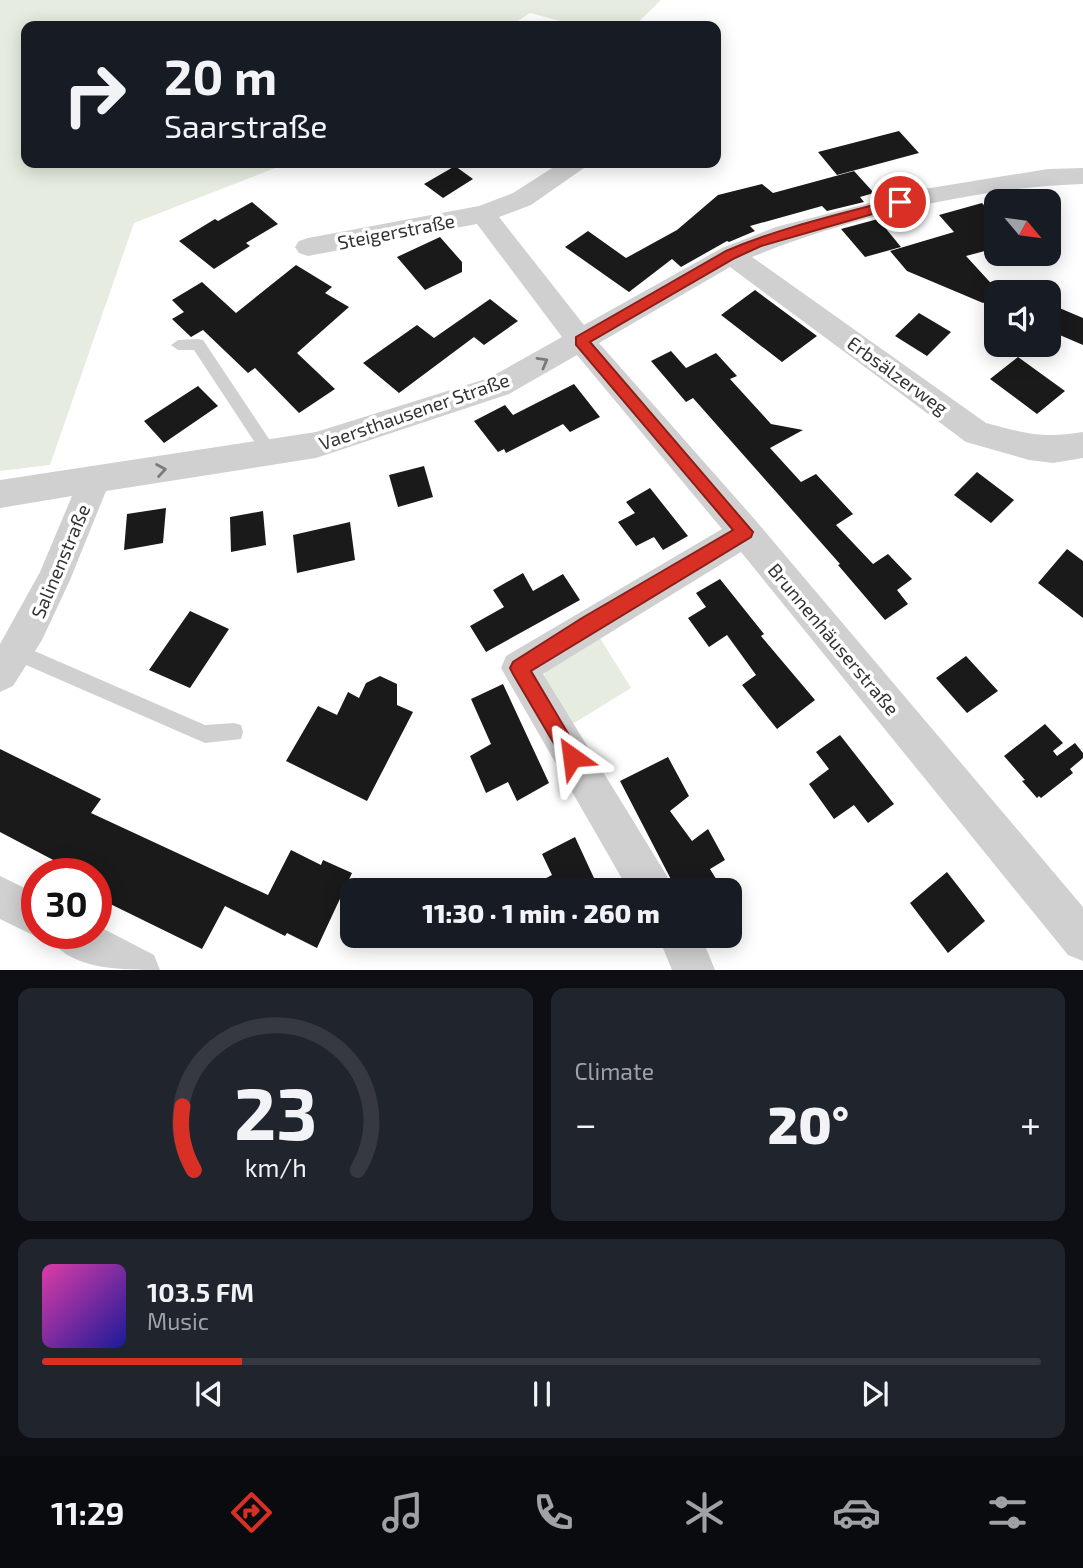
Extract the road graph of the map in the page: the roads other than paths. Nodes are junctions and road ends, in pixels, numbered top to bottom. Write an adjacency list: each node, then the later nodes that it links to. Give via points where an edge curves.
1 (568, 168): 3 (street, Steigerstraße, via 522,199)
2 (1083, 176): 5 (street, Vaersthausener Straße, via 1048,177 924,197 785,233)
3 (483, 214): 4 (street, Steigerstraße); 6 (street)
4 (308, 247)
5 (731, 254): 6 (street, Vaersthausener Straße); 8 (street, Erbsälzerweg, via 977,433 1053,450)
6 (581, 341): 9 (street, Vaersthausener Straße, one-way to 6, via 316,445 499,386); 12 (street, Brunnenhäuserstraße)
7 (178, 345): 9 (lane, via 198,344)
8 (1083, 446)
9 (270, 453): 10 (street, Vaersthausener Straße, one-way to 9)
10 (94, 480): 11 (street, Vaersthausener Straße); 13 (street, Salinenstraße, via 46,603)
11 (0, 494)
12 (745, 532): 15 (street, via 519,668); 18 (street, Brunnenhäuserstraße)
13 (8, 663): 14 (lane, via 205,734)
14 (234, 732)
15 (644, 878)
16 (0, 897): 17 (street)
17 (21, 908)
18 (1083, 940)
19 (684, 948): 22 (street)
20 (99, 949): 21 (street)
21 (139, 970)
22 (694, 970)

